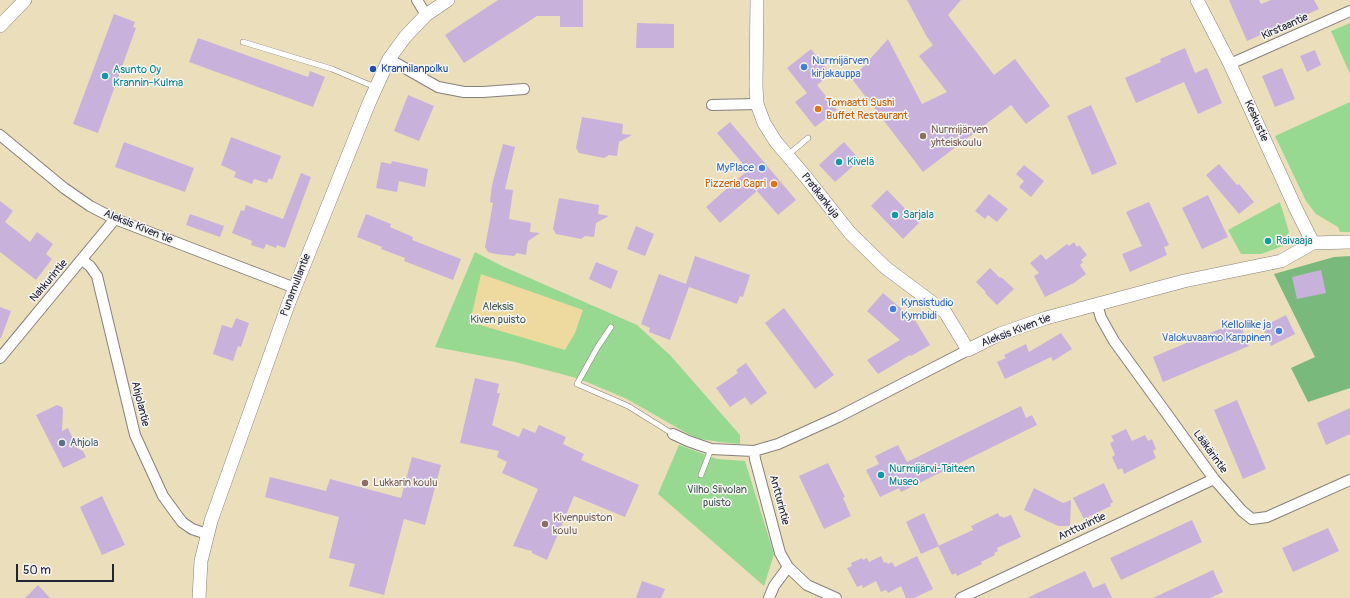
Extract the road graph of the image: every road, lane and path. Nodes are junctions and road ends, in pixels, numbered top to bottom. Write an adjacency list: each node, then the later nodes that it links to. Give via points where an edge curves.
1 (25, 0): 8 (street)
2 (417, 0): 7 (street)
3 (448, 0): 7 (street, Punamullantie)
4 (757, 0): 14 (street, Pratikankuja)
5 (1198, 0): 11 (street, Keskustie)
6 (1350, 11): 11 (street, Kirstaantie)
7 (426, 14): 10 (street, Punamullantie)
8 (0, 26)
9 (243, 42): 12 (lane, via 332,69)
10 (389, 59): 12 (street, Punamullantie); 13 (street, via 438,87 464,92)
11 (1230, 64): 21 (street, Keskustie)
12 (376, 87): 23 (street, Punamullantie)
13 (524, 89)
14 (757, 104): 15 (street); 18 (street, Pratikankuja, via 764,123)
15 (712, 105)
16 (0, 135): 19 (street, Aleksis Kiven tie, via 64,188)
17 (808, 138): 18 (lane)
18 (788, 155): 26 (street, Pratikankuja, via 850,234 886,268 945,312)
19 (115, 219): 22 (street, Nahkurintie); 23 (street, Aleksis Kiven tie)
20 (1350, 242): 21 (street, Aleksis Kiven tie)
21 (1313, 243): 24 (street, Aleksis Kiven tie, via 1281,261)
22 (82, 260): 27 (street, Nahkurintie); 34 (street, Ahjolantie, via 90,266 96,276 135,435 164,496 182,522)
23 (294, 288): 34 (street, Punamullantie)
24 (1097, 304): 26 (street, Aleksis Kiven tie, via 1000,334); 32 (street, Lääkärintie, via 1101,318 1114,341)
25 (611, 327): 28 (lane, via 577,384 628,406)
26 (968, 350): 30 (street, Aleksis Kiven tie, via 838,417 778,444)
27 (2, 354)
28 (673, 434): 29 (street, Aleksis Kiven tie)
29 (711, 449): 30 (street, Aleksis Kiven tie); 31 (lane)
30 (754, 451): 35 (street, Antturintie, via 780,553)
31 (700, 475)
32 (1214, 479): 33 (street, Lääkärintie, via 1252,520 1267,517); 39 (street, Antturintie)
33 (1350, 480)
34 (207, 534): 36 (street, Punamullantie, via 201,562)
35 (788, 567): 37 (street, via 774,586); 38 (street, Antturintie, via 807,585)
36 (199, 598)
37 (769, 598)
38 (836, 598)
39 (961, 598)

